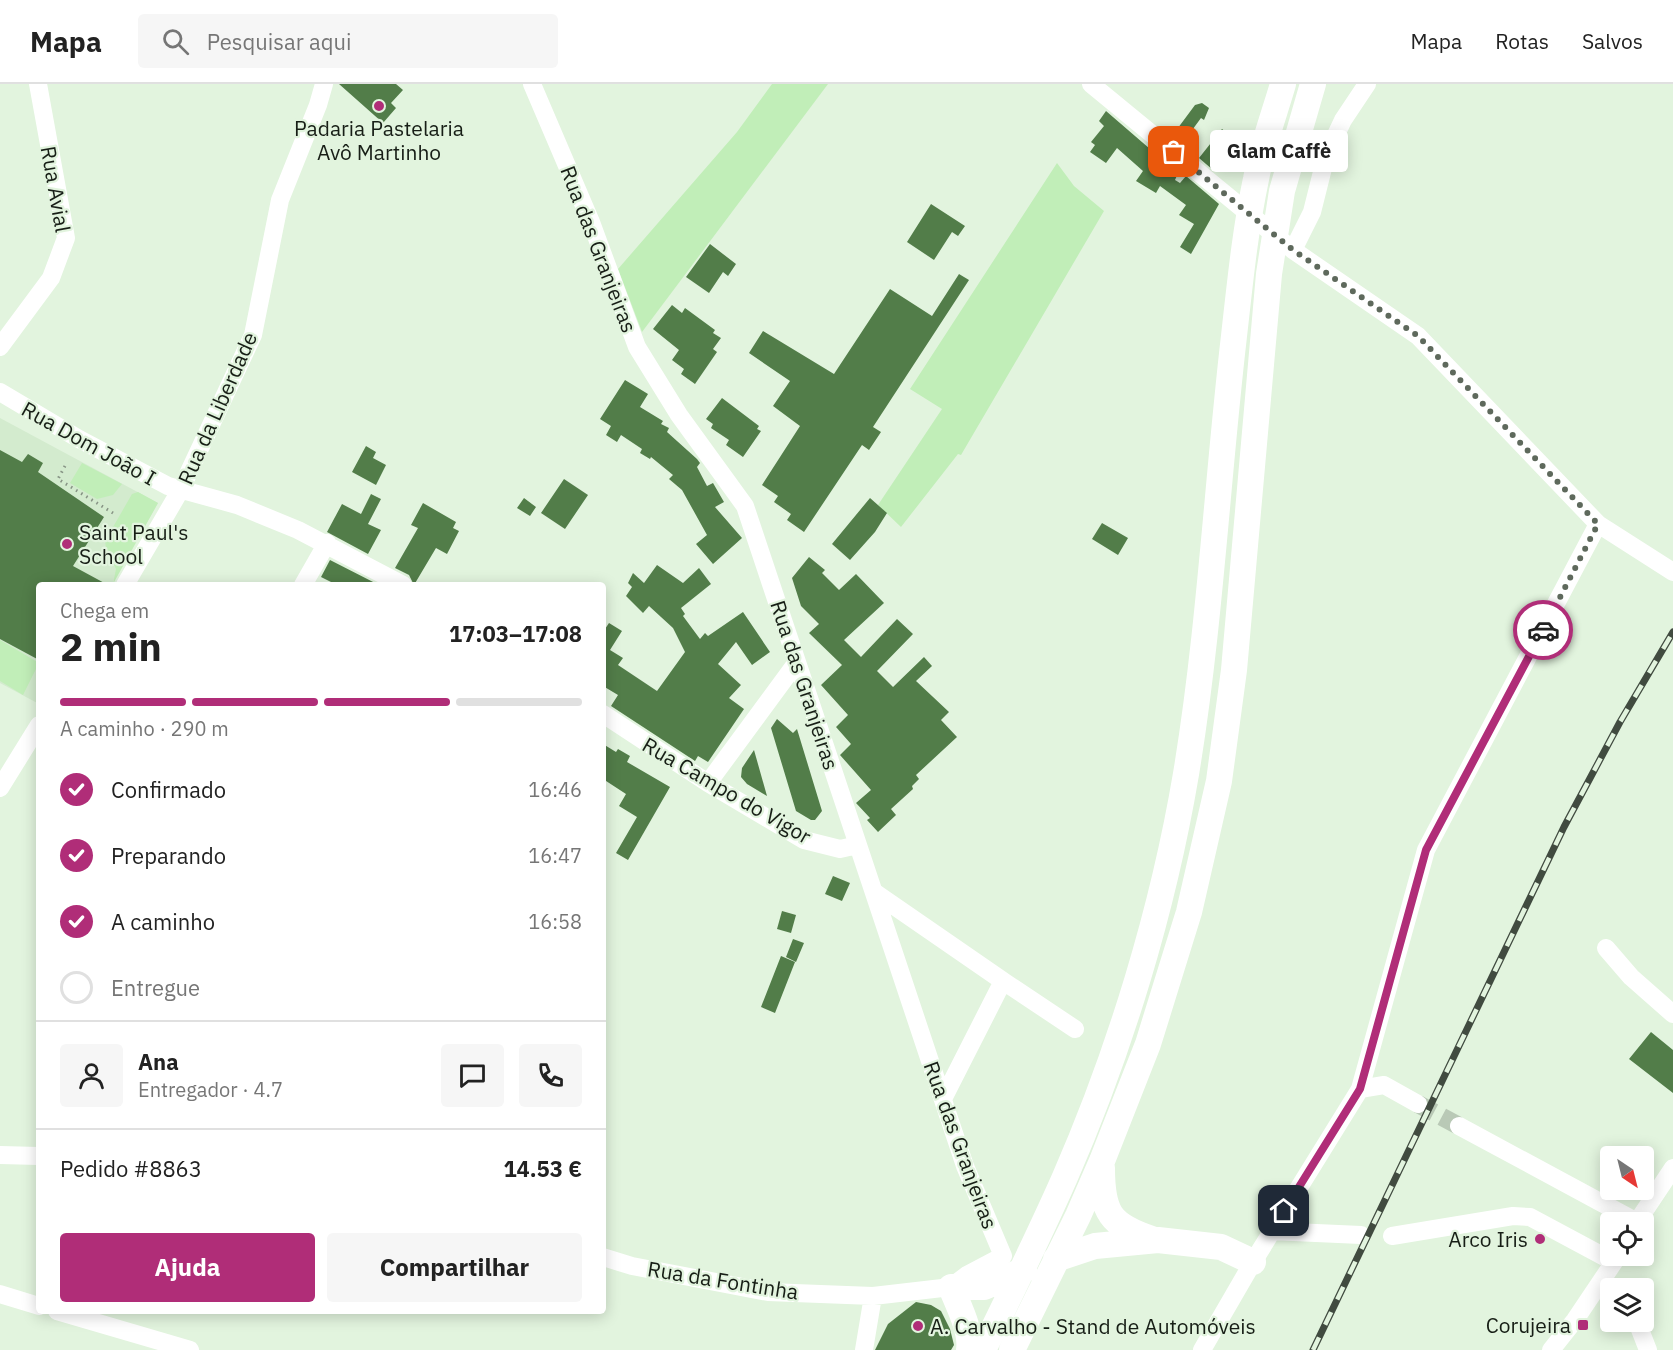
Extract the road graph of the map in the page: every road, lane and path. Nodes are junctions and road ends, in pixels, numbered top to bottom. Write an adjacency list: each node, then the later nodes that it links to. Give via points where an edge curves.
1 (38, 84): 9 (street, Rua Avial, via 66,238 51,278)
2 (324, 84): 12 (street, Rua da Liberdade, via 280,200 253,335)
3 (532, 84): 20 (street, Rua das Granjeiras, via 591,222 637,347 679,415 746,506)
4 (1091, 84): 8 (street)
5 (1283, 84): 48 (highway, via 1256,178 1244,255 1200,671 1165,877 1112,1055)
6 (1313, 84): 37 (highway, via 1282,191 1269,274 1234,670 1219,781 1189,912 1148,1044)
7 (1367, 84): 8 (street, via 1343,120 1326,156 1312,212)
8 (1293, 250): 14 (street, via 1418,336)
9 (0, 347)
10 (0, 392): 12 (street, Rua Dom João I, via 168,486)
11 (65, 466): 13 (path, via 58,479)
12 (181, 489): 15 (street, via 237,505); 17 (street, Rua da Liberdade)
13 (113, 513)
14 (1598, 524): 16 (street); 31 (street, via 1426,850)
15 (327, 543): 18 (street); 19 (street)
16 (1673, 572)
17 (127, 582)
18 (305, 582)
19 (398, 582)
20 (797, 662): 23 (street); 25 (street, Rua das Granjeiras)
21 (606, 716): 23 (street, Rua Campo do Vigor)
22 (36, 730): 24 (street)
23 (708, 783): 25 (street, Rua Campo do Vigor, via 804,840 840,849)
24 (0, 788)
25 (858, 845): 26 (street, Rua das Granjeiras)
26 (874, 892): 28 (street); 32 (street, Rua das Granjeiras)
27 (1606, 948): 29 (street, via 1631,977)
28 (1003, 981): 30 (street); 32 (street)
29 (1673, 1014)
30 (1075, 1029)
31 (1360, 1089): 33 (street, via 1384,1085); 41 (street)
32 (943, 1099): 50 (street, Rua das Granjeiras, via 965,1166 1003,1256)
33 (1418, 1104)
34 (1459, 1126): 39 (street)
35 (0, 1155): 36 (street)
36 (36, 1156)
37 (1102, 1161): 44 (highway, via 1107,1211 1130,1231); 46 (highway)
38 (1673, 1168): 40 (street)
39 (1618, 1212)
40 (1644, 1212)
41 (1271, 1231): 42 (street); 47 (street)
42 (1361, 1235)
43 (1392, 1236): 49 (street, via 1513,1216 1530,1217)
44 (1158, 1240): 46 (highway, via 1095,1245); 47 (highway, via 1221,1247)
45 (606, 1258): 52 (street, Rua da Fontinha, via 768,1292)
46 (1056, 1259): 60 (highway)
47 (1253, 1262): 61 (street)
48 (1024, 1270): 50 (highway, via 984,1287); 59 (highway)
49 (1613, 1271): 62 (street)
50 (951, 1287): 52 (street, Rua da Fontinha); 58 (highway, via 963,1316)
51 (0, 1294): 53 (street)
52 (873, 1296): 57 (street)
53 (36, 1305)
54 (67, 1314): 56 (street)
55 (1641, 1332): 63 (street)
56 (190, 1350)
57 (864, 1350)
58 (969, 1350)
59 (983, 1350)
60 (1012, 1350)
61 (1202, 1350)
62 (1551, 1350)
63 (1648, 1350)

